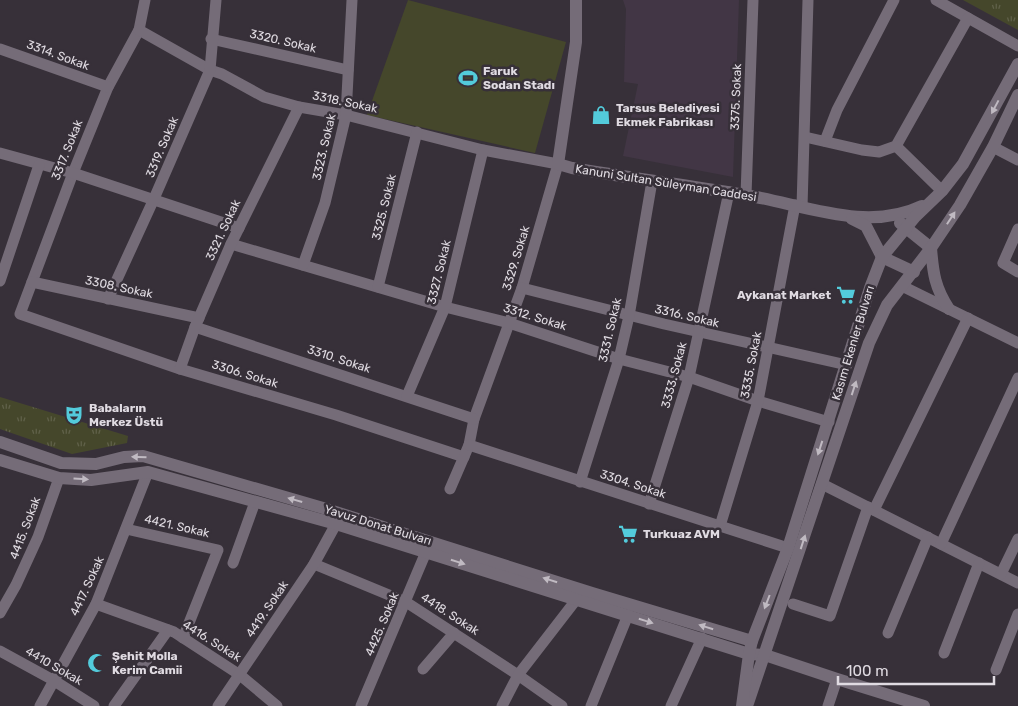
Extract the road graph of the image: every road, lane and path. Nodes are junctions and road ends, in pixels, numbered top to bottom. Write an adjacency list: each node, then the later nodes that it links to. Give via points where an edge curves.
1 (145, 0): 10 (street, 3317. Sokak)
2 (216, 0): 11 (street, 3319. Sokak)
3 (352, 0): 16 (street, 3323. Sokak)
4 (576, 0): 29 (street, Kanuni Sultan Süleyman Caddesi, via 576,42)
5 (753, 0): 35 (street, 3375. Sokak)
6 (808, 0): 22 (street, 3335. Sokak)
7 (894, 0): 23 (street)
8 (936, 0): 9 (street)
9 (968, 18): 12 (street); 24 (street)
10 (140, 30): 15 (street, 3318. Sokak); 17 (street, 3317. Sokak)
11 (211, 39): 15 (street, 3319. Sokak); 16 (street, 3320. Sokak)
12 (1018, 46)
13 (0, 48): 17 (street, 3314. Sokak)
14 (1018, 64): 33 (street, Kasım Ekenler Bulvarı, one-way to 33, via 963,164)
15 (210, 70): 19 (street, 3318. Sokak, via 264,98); 36 (street, 3319. Sokak)
16 (348, 70): 20 (street, 3323. Sokak)
17 (108, 87): 31 (street, 3317. Sokak)
18 (1018, 95): 25 (street, Kasım Ekenler Bulvarı)
19 (299, 107): 20 (street, 3318. Sokak); 41 (street, 3321. Sokak)
20 (346, 115): 21 (street, 3318. Sokak); 47 (street, 3323. Sokak, via 325,203)
21 (417, 132): 26 (street, 3318. Sokak); 53 (street, 3325. Sokak)
22 (805, 137): 23 (street); 38 (street, 3335. Sokak)
23 (824, 141): 24 (street, via 879,152)
24 (896, 146): 33 (street)
25 (993, 147): 28 (street); 45 (street, Kasım Ekenler Bulvarı, one-way to 25)
26 (482, 150): 29 (street, 3318. Sokak); 56 (street, 3327. Sokak)
27 (0, 153): 30 (street)
28 (1018, 160)
29 (558, 164): 32 (street, Kanuni Sultan Süleyman Caddesi); 54 (street, 3329. Sokak)
30 (39, 165): 31 (street); 50 (street)
31 (73, 173): 36 (street); 51 (street, 3317. Sokak)
32 (652, 181): 34 (street, Kanuni Sultan Süleyman Caddesi); 59 (street, 3331. Sokak)
33 (942, 191): 37 (street, Kasım Ekenler Bulvarı)
34 (728, 192): 35 (street, Kanuni Sultan Süleyman Caddesi); 63 (street, 3333. Sokak)
35 (746, 195): 38 (street, Kanuni Sultan Süleyman Caddesi)
36 (154, 201): 41 (street); 55 (street, 3319. Sokak)
37 (929, 203): 40 (street); 42 (street, Kasım Ekenler Bulvarı)
38 (798, 206): 39 (street, Kanuni Sultan Süleyman Caddesi); 65 (street, 3335. Sokak)
39 (848, 217): 40 (street); 46 (street, via 866,226)
40 (891, 217): 42 (street)
41 (239, 228): 44 (street, 3321. Sokak)
42 (906, 228): 45 (street); 46 (street, Kasım Ekenler Bulvarı)
43 (1018, 229): 49 (street, via 1003,264)
44 (231, 244): 47 (street, 3312. Sokak); 61 (street, 3321. Sokak)
45 (931, 248): 48 (street, Kasım Ekenler Bulvarı); 57 (street, via 939,294)
46 (882, 257): 48 (street); 67 (street, Kasım Ekenler Bulvarı)
47 (303, 265): 53 (street, 3312. Sokak)
48 (914, 272): 52 (street, Kasım Ekenler Bulvarı)
49 (1018, 272)
50 (0, 280)
51 (32, 282): 55 (street, 3308. Sokak); 58 (street, 3317. Sokak)
52 (902, 286): 57 (street); 82 (street, Kasım Ekenler Bulvarı, one-way to 52, via 868,343 887,305)
53 (378, 287): 56 (street, 3312. Sokak)
54 (522, 288): 59 (street, 3316. Sokak); 62 (street, 3329. Sokak)
55 (108, 299): 61 (street, 3308. Sokak)
56 (445, 308): 62 (street, 3312. Sokak); 71 (street, 3327. Sokak)
57 (949, 309): 60 (street)
58 (20, 314): 68 (street, 3306. Sokak)
59 (629, 316): 63 (street, 3316. Sokak); 66 (street, 3331. Sokak)
60 (968, 318): 64 (street); 86 (street)
61 (197, 322): 68 (street, 3321. Sokak); 71 (street, 3310. Sokak)
62 (509, 323): 66 (street, 3312. Sokak); 73 (street, 3329. Sokak)
63 (699, 333): 65 (street, 3316. Sokak); 69 (street, 3333. Sokak)
64 (1018, 343)
65 (768, 349): 67 (street, 3316. Sokak); 72 (street, 3335. Sokak)
66 (619, 359): 69 (street, 3312. Sokak); 81 (street, 3331. Sokak)
67 (847, 365): 74 (street, Kasım Ekenler Bulvarı)
68 (180, 369): 77 (street, 3306. Sokak)
69 (690, 377): 72 (street, 3312. Sokak); 85 (street, 3333. Sokak)
70 (1018, 378): 92 (street)
71 (408, 396): 73 (street, 3310. Sokak)
72 (758, 401): 74 (street, 3312. Sokak); 88 (street, 3335. Sokak)
73 (474, 419): 76 (street, 3329. Sokak)
74 (829, 422): 93 (street, Kasım Ekenler Bulvarı, one-way to 93)
75 (0, 442): 112 (street, Yavuz Donat Bulvarı, one-way to 75, via 323,508 143,456 96,464 61,463)
76 (469, 445): 77 (street, 3329. Sokak); 81 (street, 3304. Sokak)
77 (464, 457): 83 (street, 3329. Sokak)
78 (0, 460): 80 (street, Yavuz Donat Bulvarı)
79 (148, 472): 80 (street, Yavuz Donat Bulvarı, one-way to 79, via 91,480); 84 (street, Yavuz Donat Bulvarı); 89 (street, 4417. Sokak)
80 (58, 478): 104 (street, 4415. Sokak, via 38,538)
81 (580, 482): 85 (street, 3304. Sokak)
82 (822, 484): 86 (street); 116 (street, Kasım Ekenler Bulvarı, one-way to 82)
83 (450, 488)
84 (255, 502): 87 (street, Yavuz Donat Bulvarı); 95 (street)
85 (649, 504): 88 (street, 3304. Sokak)
86 (871, 508): 90 (street); 103 (street, via 830,616)
87 (336, 524): 94 (street, Yavuz Donat Bulvarı); 97 (street, 4419. Sokak)
88 (720, 526): 93 (street, 3304. Sokak)
89 (126, 529): 102 (street, 4417. Sokak); 110 (street, 4421. Sokak, via 218,550)
90 (928, 537): 92 (street); 109 (street)
91 (1018, 539): 98 (street)
92 (941, 544): 96 (street)
93 (788, 548): 112 (street, Kasım Ekenler Bulvarı, one-way to 112)
94 (426, 552): 100 (street, Yavuz Donat Bulvarı, one-way to 100); 101 (street, 4425. Sokak)
95 (233, 563)
96 (979, 563): 98 (street); 114 (street)
97 (314, 564): 101 (street, 4418. Sokak); 119 (street, 4419. Sokak)
98 (1001, 574): 99 (street)
99 (1018, 583)
100 (576, 600): 106 (street, Yavuz Donat Bulvarı); 120 (street)
101 (406, 602): 108 (street, 4418. Sokak); 129 (street, 4425. Sokak)
102 (96, 604): 107 (street, 4416. Sokak); 122 (street, 4417. Sokak)
103 (793, 604)
104 (0, 613)
105 (1018, 614): 118 (street)
106 (628, 615): 111 (street, Yavuz Donat Bulvarı, one-way to 111); 132 (street)
107 (168, 630): 110 (street, 4416. Sokak); 126 (street)
108 (454, 633): 117 (street); 120 (street, 4418. Sokak)
109 (888, 633)
110 (183, 638): 119 (street, 4416. Sokak)
111 (702, 638): 115 (street, Yavuz Donat Bulvarı); 133 (street)
112 (752, 641): 115 (street, Kasım Ekenler Bulvarı); 116 (street)
113 (0, 651): 122 (street, 4410 Sokak)
114 (944, 653)
115 (749, 654): 116 (street, Yavuz Donat Bulvarı); 134 (street, Kasım Ekenler Bulvarı)
116 (765, 654): 121 (street); 135 (street, Kasım Ekenler Bulvarı)
117 (424, 669)
118 (996, 670)
119 (240, 674): 127 (street, 4419. Sokak); 128 (street, 4416. Sokak)
120 (518, 675): 130 (street); 131 (street, 4418. Sokak)
121 (836, 679): 123 (street); 136 (street)
122 (53, 680): 124 (street, 4417. Sokak); 125 (street, 4410 Sokak)
123 (899, 702): 137 (street)
124 (40, 706)
125 (94, 706)
126 (114, 706)
127 (218, 706)
128 (277, 706)
129 (361, 706)
130 (502, 706)
131 (562, 706)
132 (591, 706)
133 (671, 706)
134 (742, 706)
135 (747, 706)
136 (828, 706)
137 (924, 706)

